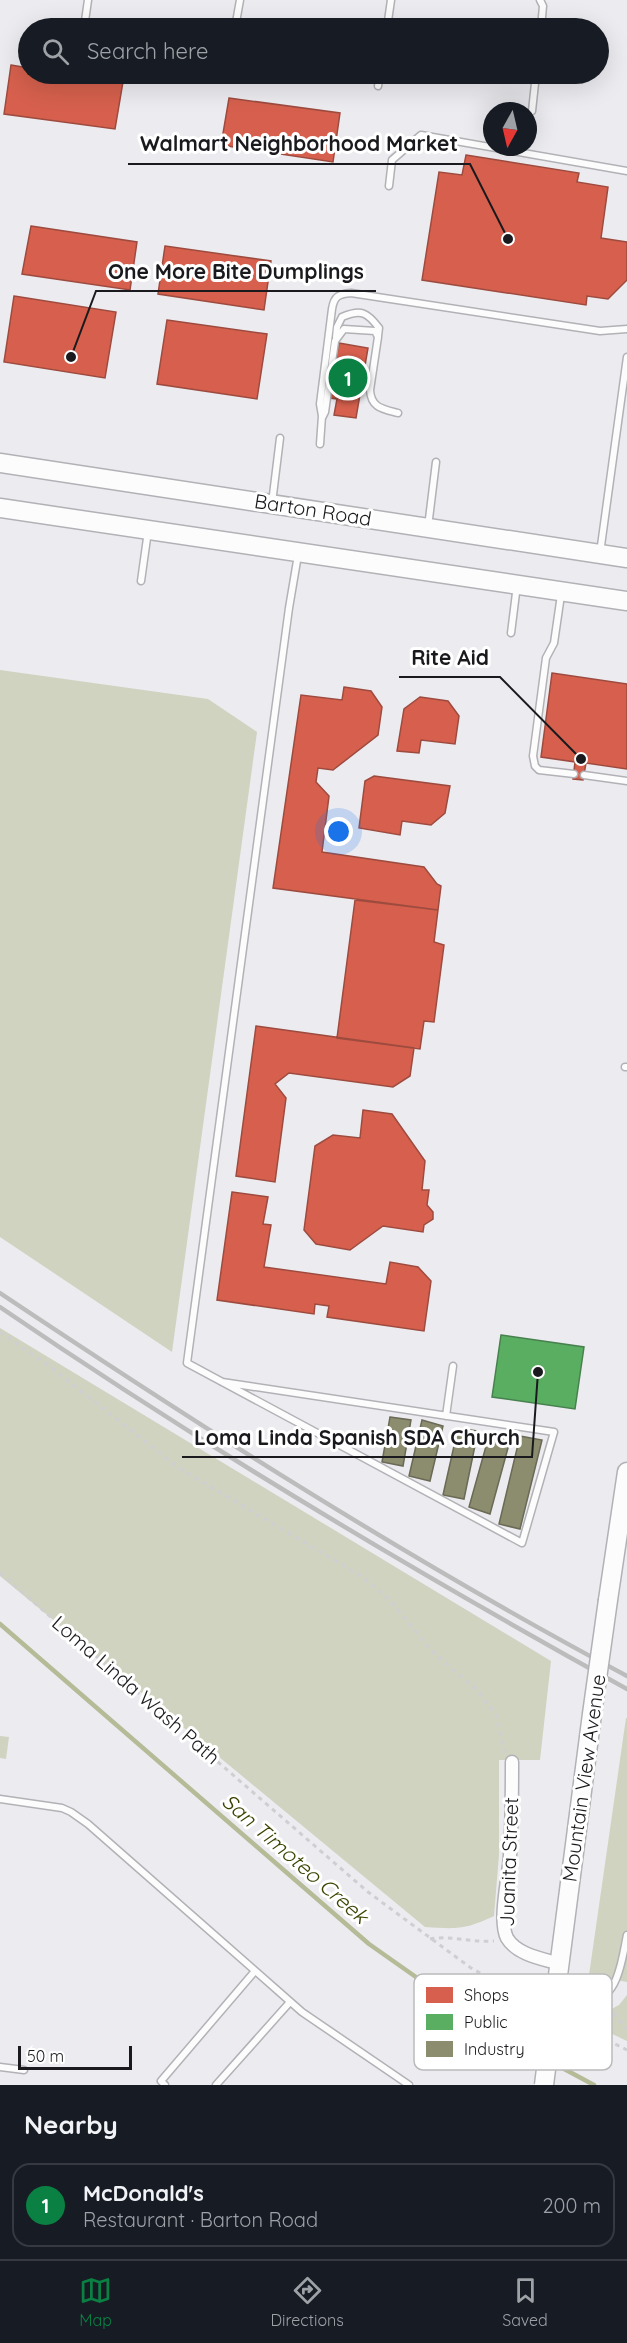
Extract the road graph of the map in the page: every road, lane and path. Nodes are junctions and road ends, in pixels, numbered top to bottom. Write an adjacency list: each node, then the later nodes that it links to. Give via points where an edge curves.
1 (88, 0): 5 (lane)
2 (240, 0): 6 (lane)
3 (391, 0): 7 (lane)
4 (540, 0): 8 (lane)
5 (85, 18)
6 (237, 18)
7 (388, 18)
8 (542, 18)
9 (535, 84): 10 (lane)
10 (533, 102)
11 (627, 171): 12 (lane, via 421,135 392,160)
12 (389, 186)
13 (627, 329): 19 (lane, via 600,331 339,294 332,309)
14 (378, 337): 15 (lane, via 366,328 344,328); 15 (lane, via 379,328 372,318 363,312 351,313 342,317); 18 (lane, via 370,399 382,409)
15 (336, 341): 19 (lane, via 326,412)
16 (627, 357): 17 (lane)
17 (624, 394): 29 (lane)
18 (398, 413)
19 (321, 420): 21 (lane)
20 (280, 438): 24 (lane)
21 (320, 444)
22 (436, 462): 26 (lane)
23 (0, 463): 24 (main road, Barton Road)
24 (272, 504): 26 (main road, Barton Road)
25 (0, 508): 27 (main road)
26 (428, 528): 29 (main road, Barton Road)
27 (148, 530): 28 (main road); 31 (lane)
28 (298, 552): 32 (main road); 41 (lane, via 187,1363)
29 (599, 553): 30 (main road, Barton Road)
30 (627, 558)
31 (141, 581)
32 (518, 585): 33 (main road); 35 (lane)
33 (561, 591): 34 (main road); 36 (lane, via 554,642 546,657 533,756 539,770)
34 (627, 601)
35 (511, 633)
36 (574, 774)
37 (584, 775): 38 (lane)
38 (627, 781)
39 (0, 1332): 45 (path, via 179,1468 361,1576 390,1600 432,1651 477,1690 496,1715)
40 (453, 1366): 42 (lane)
41 (222, 1382): 42 (lane); 42 (lane, via 522,1543 554,1432)
42 (446, 1416)
43 (627, 1472): 50 (main road, Mountain View Avenue, bridge)
44 (0, 1573): 48 (path, Loma Linda Wash Path, via 368,1892)
45 (508, 1761): 49 (street, Juanita Street, via 510,1856 504,1919)
46 (0, 1799): 51 (lane, via 71,1812)
47 (627, 1935): 54 (lane, via 620,1971)
48 (430, 1939): 49 (path); 52 (path, Loma Linda Wash Path)
49 (508, 1939): 50 (street, Juanita Street, via 528,1954)
50 (560, 1964): 53 (main road, Mountain View Avenue)
51 (255, 1971): 55 (lane); 63 (lane, via 161,2081)
52 (484, 1974)
53 (559, 1974)
54 (612, 1986)
55 (290, 2002): 64 (lane); 65 (lane)
56 (612, 2013): 57 (path)
57 (627, 2030)
58 (612, 2041): 59 (path, Loma Linda Wash Path)
59 (627, 2050)
60 (0, 2067): 61 (lane)
61 (24, 2070)
62 (546, 2070): 66 (main road, Mountain View Avenue, bridge)
63 (165, 2085)
64 (216, 2085)
65 (409, 2085)
66 (544, 2085)

